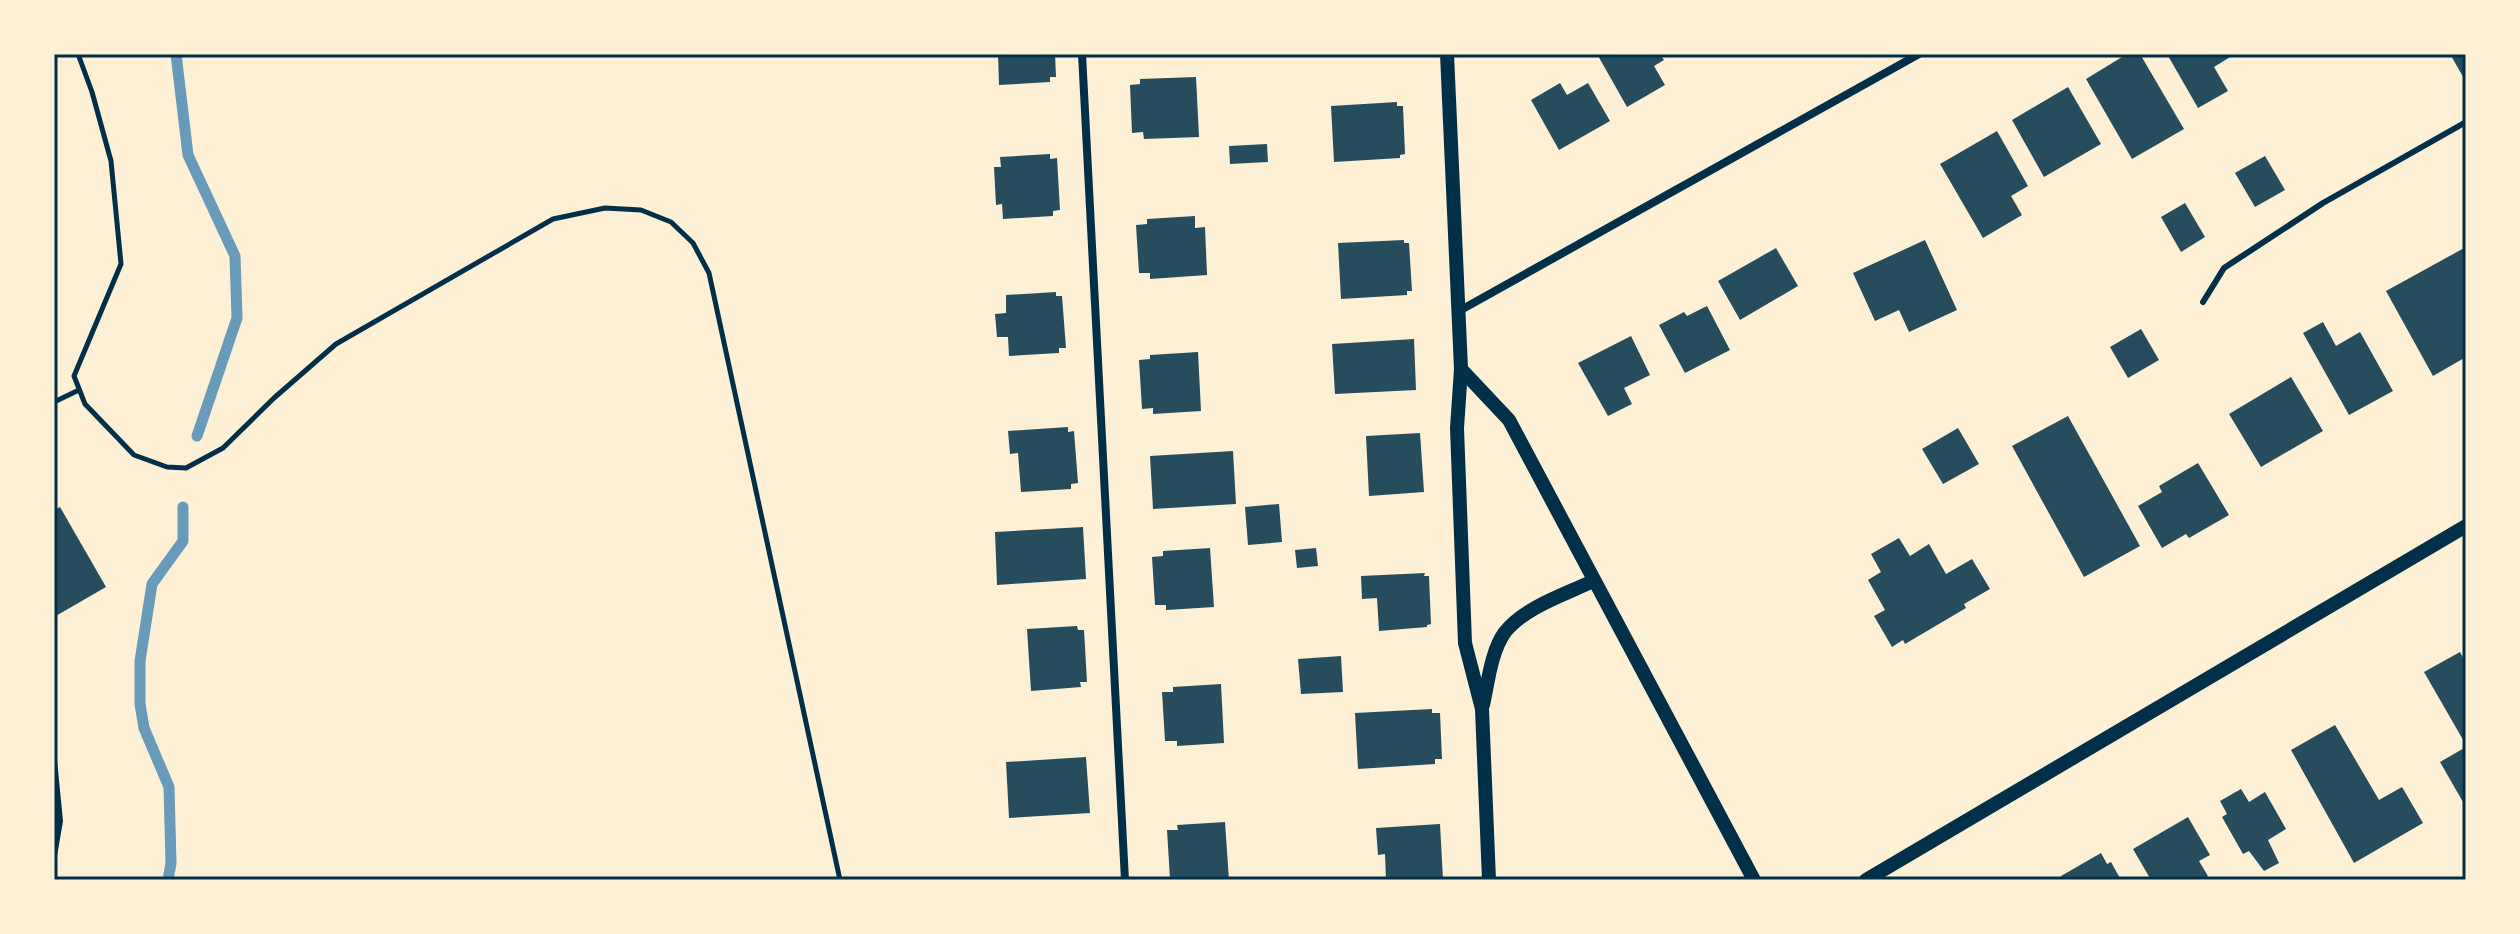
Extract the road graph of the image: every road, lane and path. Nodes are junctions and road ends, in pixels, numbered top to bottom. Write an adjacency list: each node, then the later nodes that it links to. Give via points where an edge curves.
1 (78, 54): 9 (path, via 111,161 121,264 74,376)
2 (1082, 54): 17 (street)
3 (1447, 54): 7 (street)
4 (1919, 54): 7 (street)
5 (2466, 122): 6 (lane, via 2323,203 2224,268)
6 (2203, 302)
7 (1459, 311): 8 (street)
8 (1461, 369): 12 (street, via 1509,420); 13 (street, via 1457,428 1465,643)
9 (79, 390): 10 (path); 16 (path, via 85,404 134,455 186,468 223,448 336,344 553,219 605,208 641,210 671,222 693,243 709,273)
10 (54, 402)
11 (2466, 526): 20 (street)
12 (1593, 581): 13 (street, via 1527,613 1505,633); 19 (street)
13 (1482, 709): 18 (street)
14 (54, 760): 15 (lane, via 60,821)
15 (54, 856)
16 (840, 880)
17 (1125, 880)
18 (1489, 880)
19 (1754, 880)
20 (1866, 880)

